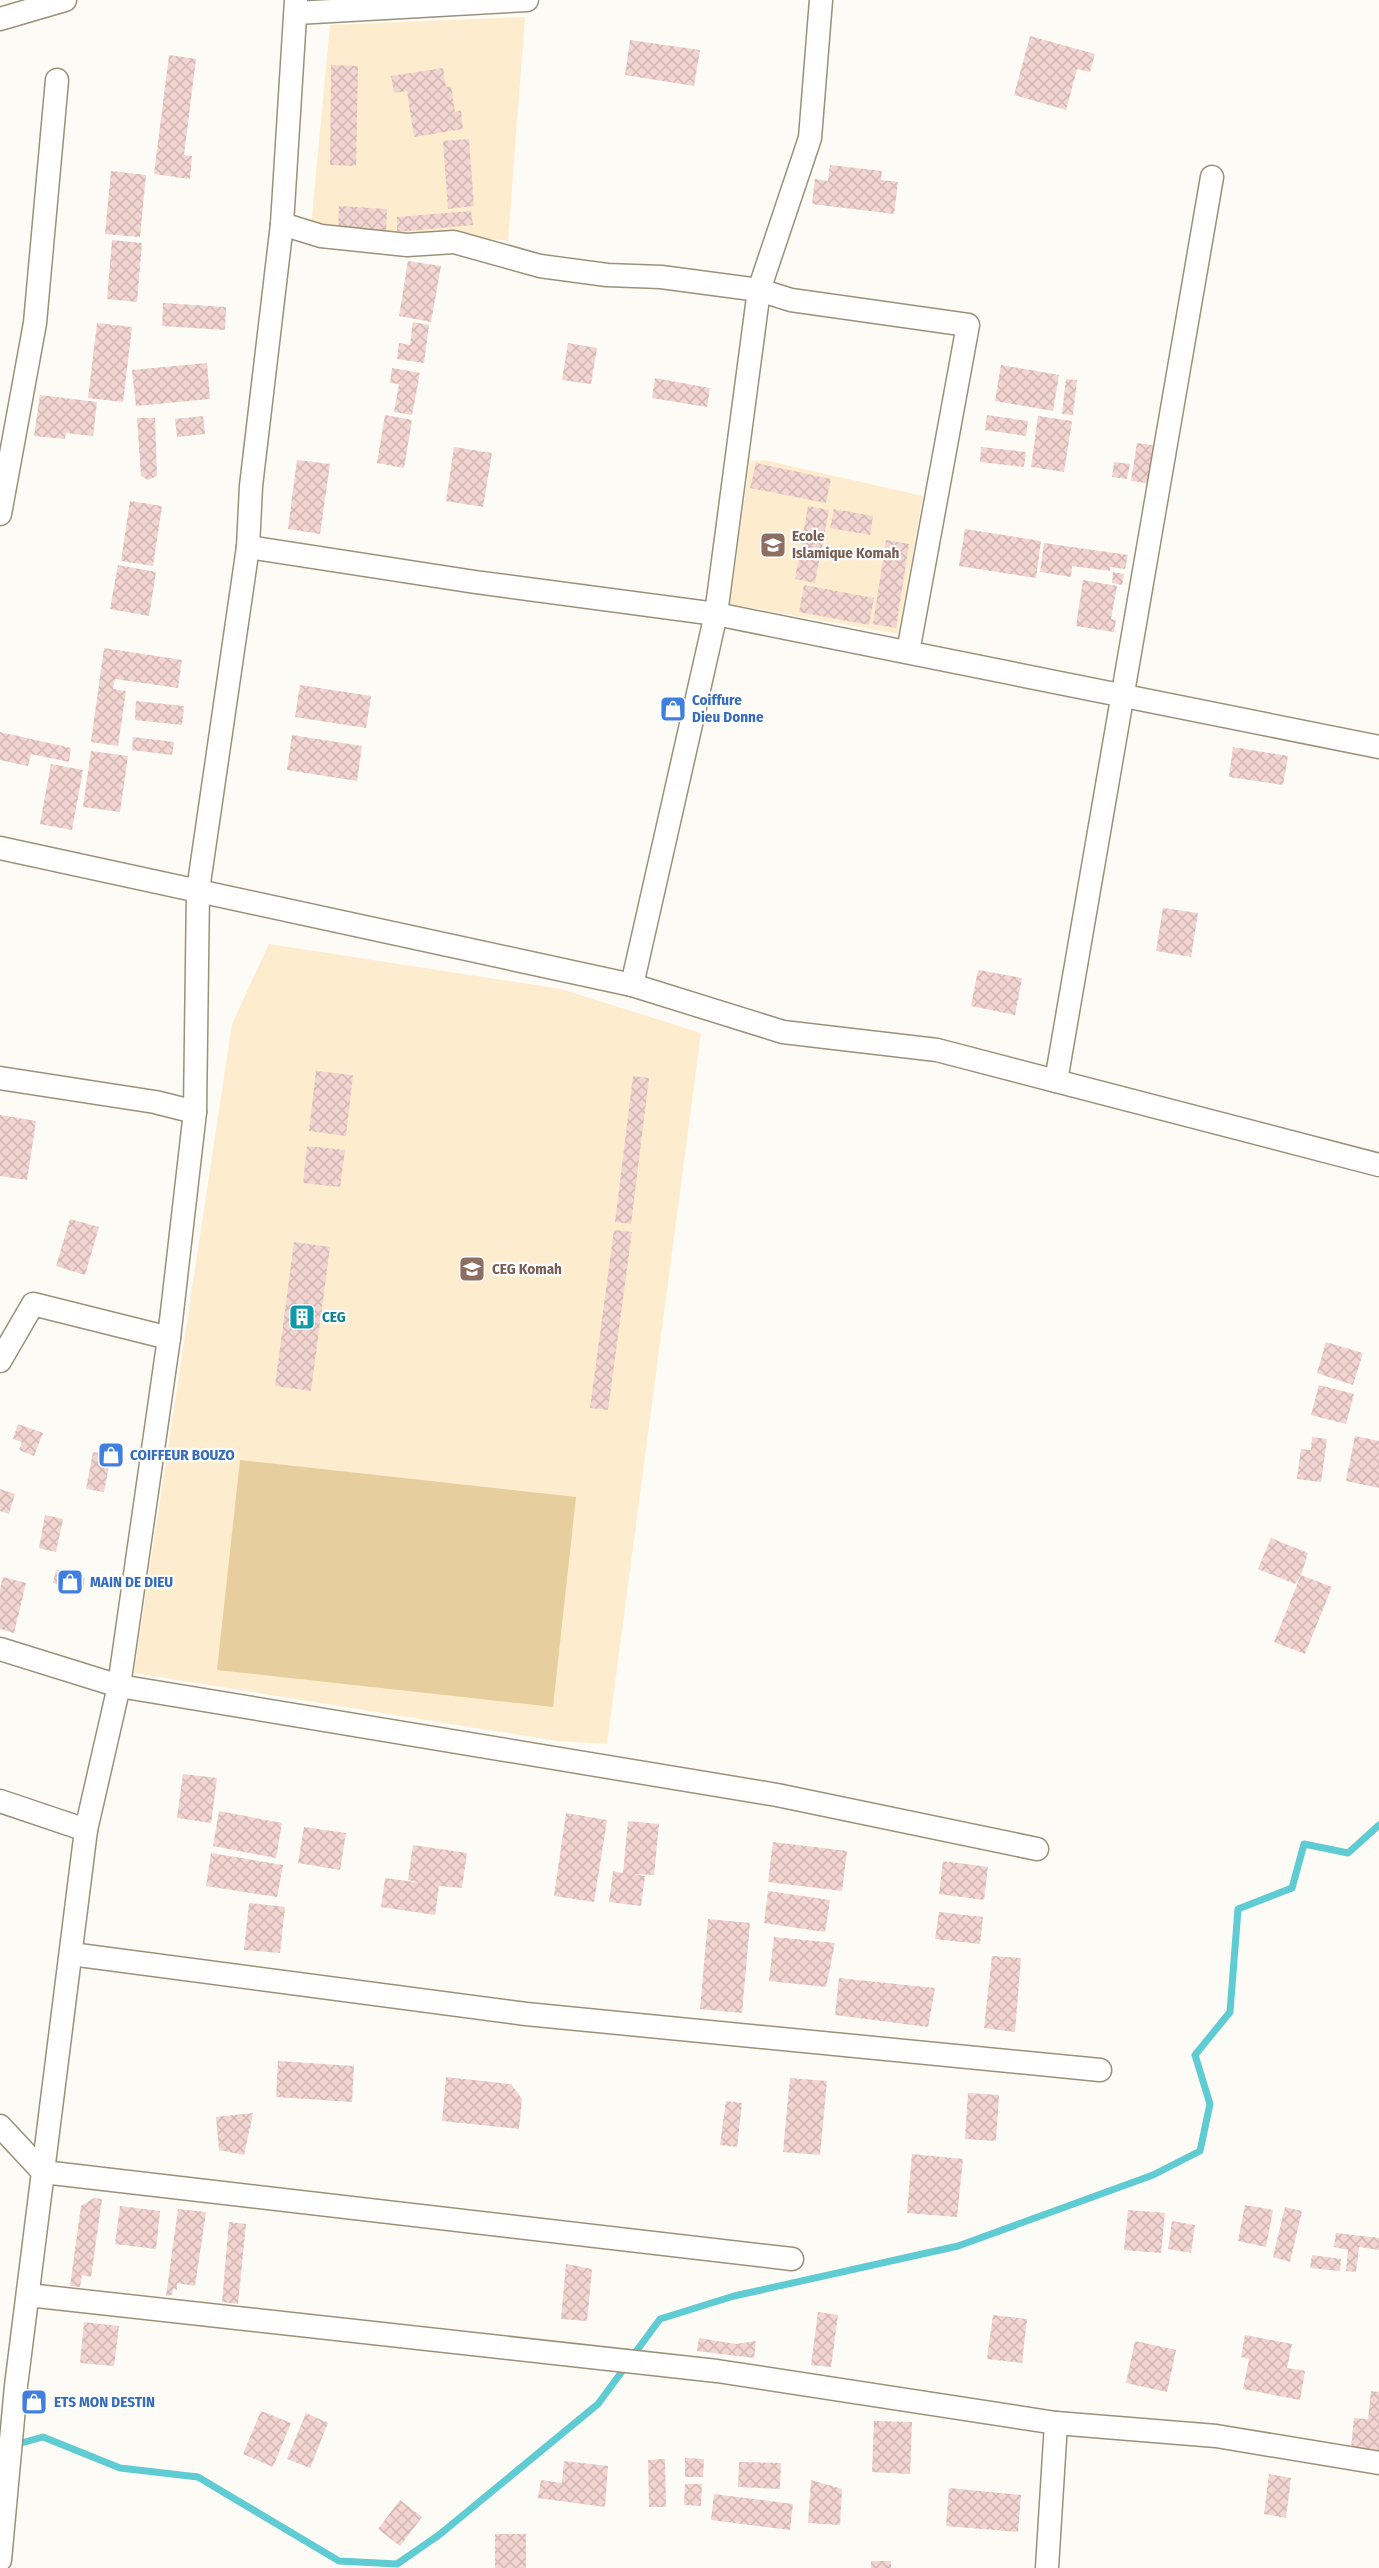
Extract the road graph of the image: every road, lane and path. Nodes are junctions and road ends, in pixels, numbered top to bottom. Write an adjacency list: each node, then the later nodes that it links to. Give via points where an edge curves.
1 (65, 0): 5 (street)
2 (527, 0): 4 (street)
3 (821, 0): 9 (street, via 810,138)
4 (296, 7): 8 (street)
5 (0, 19)
6 (57, 80): 10 (street, via 34,323)
7 (1212, 177): 14 (street)
8 (282, 224): 9 (street, via 332,237 407,245 454,242 540,266 596,274 661,277); 11 (street, via 251,486)
9 (759, 290): 12 (street); 13 (street, via 792,300 968,325)
10 (0, 514)
11 (248, 548): 12 (street); 17 (street)
12 (716, 614): 13 (street); 18 (street)
13 (908, 652): 14 (street)
14 (1122, 696): 15 (street); 20 (street)
15 (1379, 747)
16 (0, 848): 17 (street)
17 (198, 890): 18 (street); 21 (street)
18 (632, 985): 20 (street, via 783,1032 937,1050)
19 (0, 1078): 21 (street)
20 (1056, 1081): 22 (street)
21 (195, 1112): 23 (street)
22 (1379, 1165)
23 (169, 1338): 24 (street, via 33,1304); 26 (street)
24 (0, 1361)
25 (0, 1649): 26 (street)
26 (119, 1686): 28 (street); 29 (street, via 777,1796)
27 (0, 1801): 28 (street)
28 (86, 1830): 30 (street)
29 (1037, 1849)
30 (71, 1954): 31 (street, via 526,2014); 33 (street)
31 (1100, 2070)
32 (0, 2126): 33 (street)
33 (43, 2172): 34 (street); 35 (street)
34 (792, 2259)
35 (28, 2295): 36 (street, via 717,2371); 38 (street)
36 (1056, 2423): 37 (street, via 1216,2436); 39 (street)
37 (1379, 2463)
38 (0, 2560)
39 (1047, 2568)

